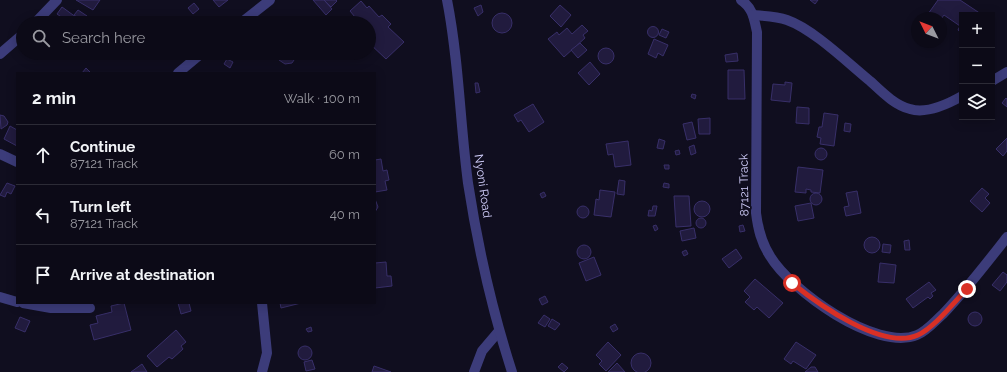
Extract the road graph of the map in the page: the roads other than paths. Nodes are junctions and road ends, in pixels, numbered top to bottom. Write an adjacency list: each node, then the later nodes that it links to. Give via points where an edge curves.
1 (57, 0): 6 (street)
2 (270, 0): 7 (street)
3 (447, 0): 23 (street, Nyoni Road, via 455,49 468,182 480,255)
4 (741, 0): 5 (street, 87121 Track, via 748,5)
5 (753, 15): 14 (street, via 787,20 800,27 836,51 887,96 910,110 924,110); 17 (street, 87121 Track, via 757,32 758,228 770,257 792,283 847,321 894,338 908,338 931,325 967,289)
6 (42, 16)
7 (250, 16)
8 (16, 40): 9 (street)
9 (0, 54)
10 (194, 60): 11 (street)
11 (179, 72)
12 (1007, 72): 13 (street)
13 (995, 79)
14 (959, 98)
15 (0, 154): 16 (street)
16 (16, 162)
17 (1007, 237)
18 (0, 297): 19 (street)
19 (16, 302)
20 (29, 304): 22 (street, via 51,308)
21 (262, 304): 24 (street, via 266,353)
22 (90, 308)
23 (499, 331): 25 (street, via 482,351); 26 (street, Nyoni Road)
24 (262, 372)
25 (474, 372)
26 (512, 372)

